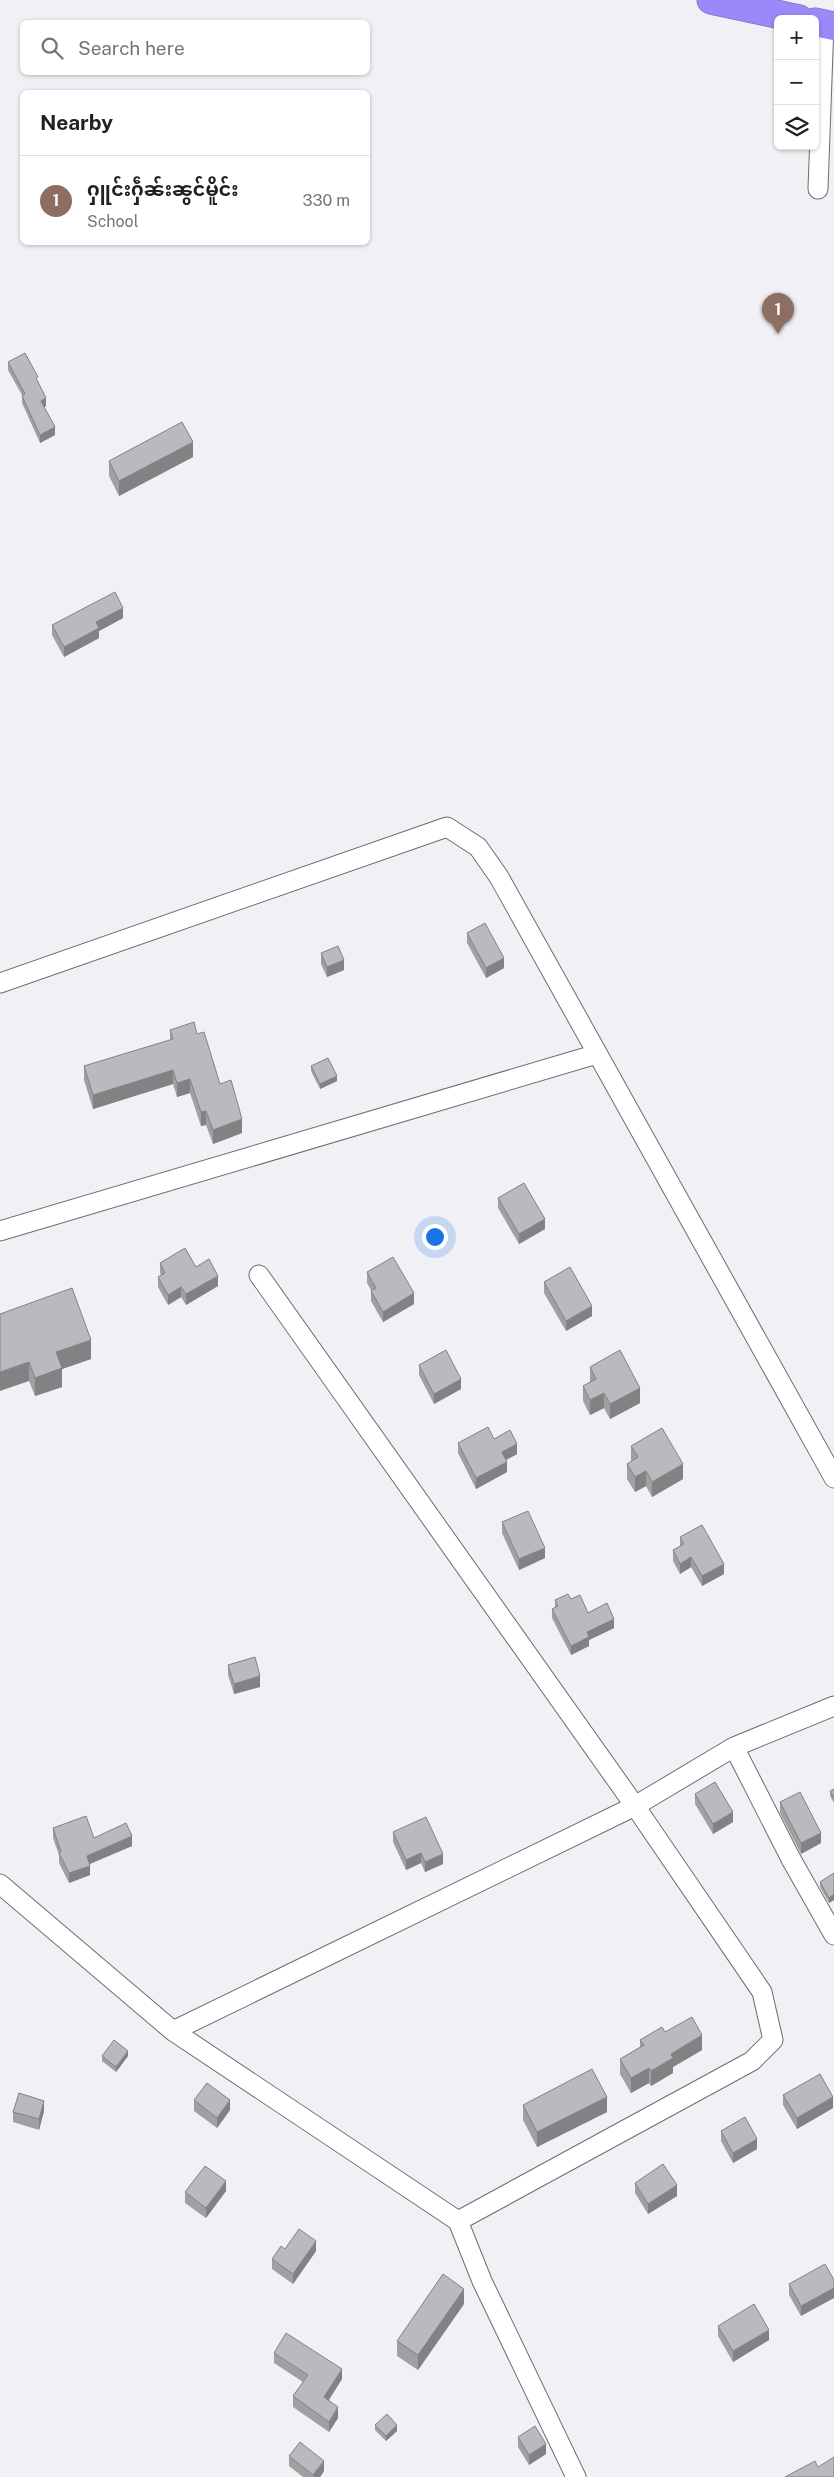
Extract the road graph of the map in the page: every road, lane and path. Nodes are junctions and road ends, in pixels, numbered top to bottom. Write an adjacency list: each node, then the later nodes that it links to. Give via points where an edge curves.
1 (711, 0): 2 (highway)
2 (781, 15)
3 (818, 60): 4 (street)
4 (818, 189)
5 (0, 983): 6 (street, via 447,827 478,847 499,877)
6 (597, 1054): 7 (street); 9 (street)
7 (0, 1231)
8 (259, 1275): 12 (street)
9 (834, 1478)
10 (834, 1706): 11 (street)
11 (734, 1748): 12 (street); 14 (street)
12 (635, 1806): 15 (street); 16 (street, via 762,1992 773,2040 752,2061)
13 (0, 1884): 15 (street)
14 (834, 1935)
15 (173, 2031): 16 (street)
16 (458, 2221): 17 (street, via 482,2281)
17 (576, 2477)

